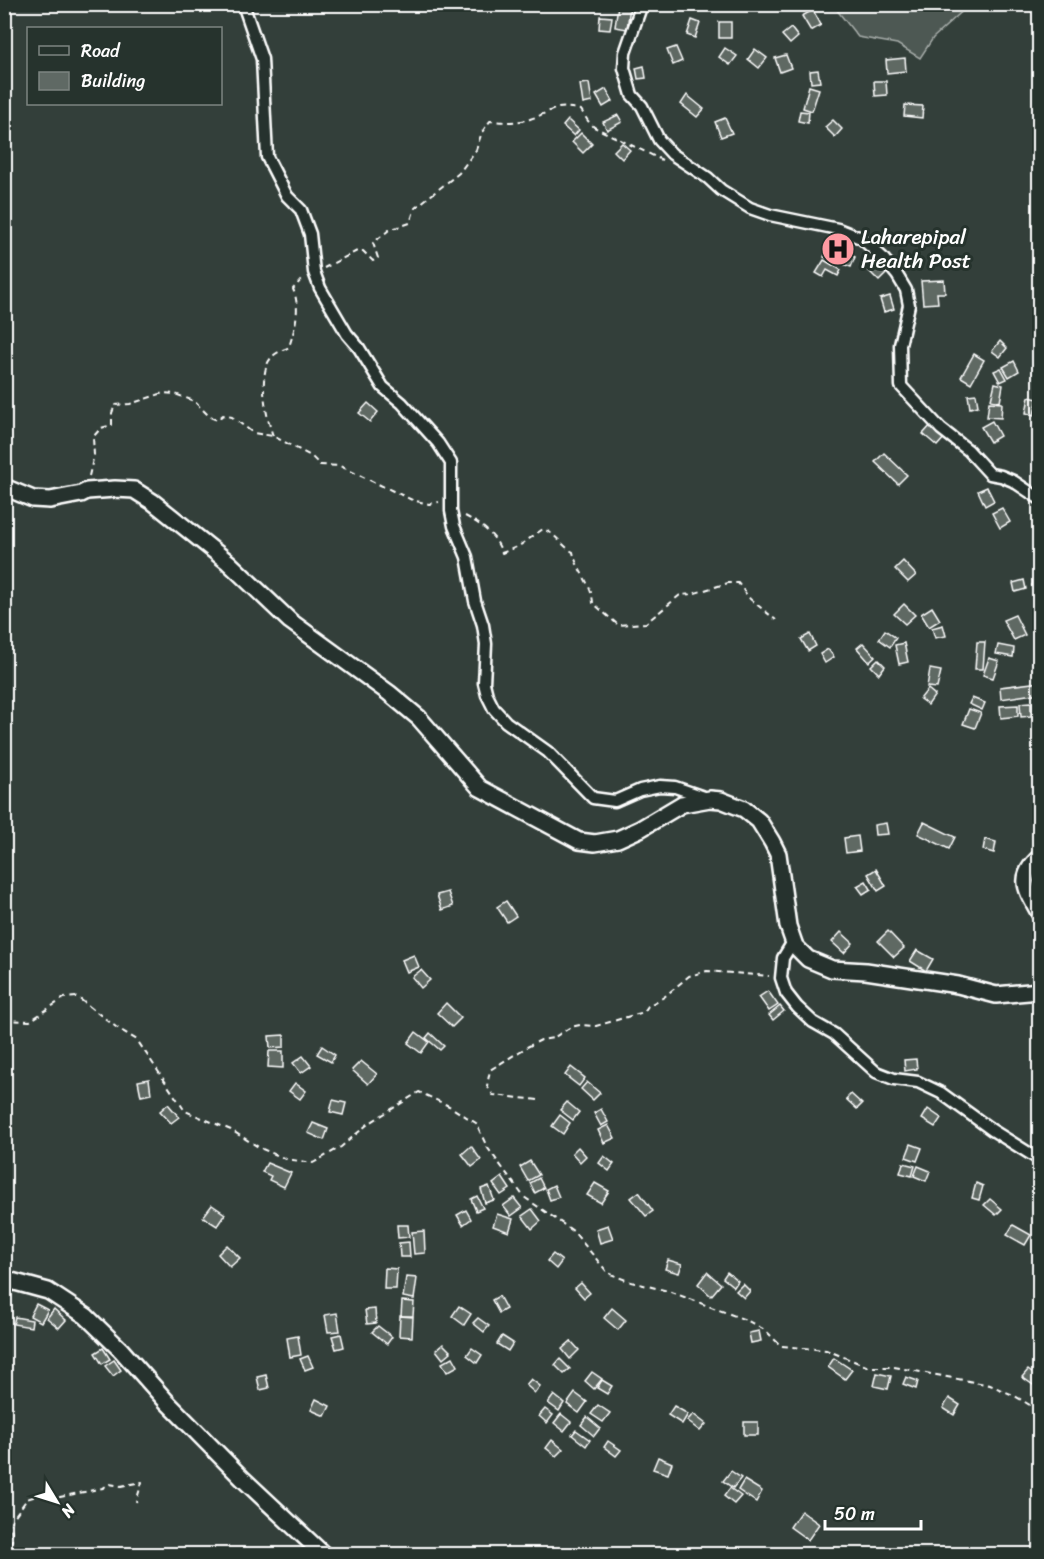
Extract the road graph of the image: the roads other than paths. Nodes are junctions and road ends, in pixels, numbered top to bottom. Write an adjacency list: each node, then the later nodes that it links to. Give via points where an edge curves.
1 (243, 4): 5 (street, via 262,58 267,157 287,196 301,210 310,234 314,273 320,288 383,387 438,443 451,463 454,526 467,557 483,625 484,683 494,709 548,752 593,798 615,801 660,786)
2 (642, 4): 4 (street, via 624,53 624,68 632,95 659,140 672,154 750,208 838,229 861,238 882,257 906,290 909,305 900,345 901,386 990,474 1013,481)
3 (4, 487): 5 (street, via 33,499 50,500 87,491 134,490 228,562 290,621 419,718 480,788 579,841 608,842 640,829 682,804)
4 (1040, 499)
5 (710, 799): 8 (street, via 744,809 759,821 772,842 778,854 788,926)
6 (1040, 857): 7 (street, via 1026,874 1025,885)
7 (1040, 914)
8 (794, 940): 9 (street, via 808,959 831,969 958,985 996,995); 10 (street, via 783,958 781,978 786,993 813,1022 834,1034 876,1072 918,1082 941,1093)
9 (1040, 991)
10 (1040, 1160)
11 (4, 1279): 12 (street, via 48,1291 86,1316 242,1478)
12 (323, 1554)

